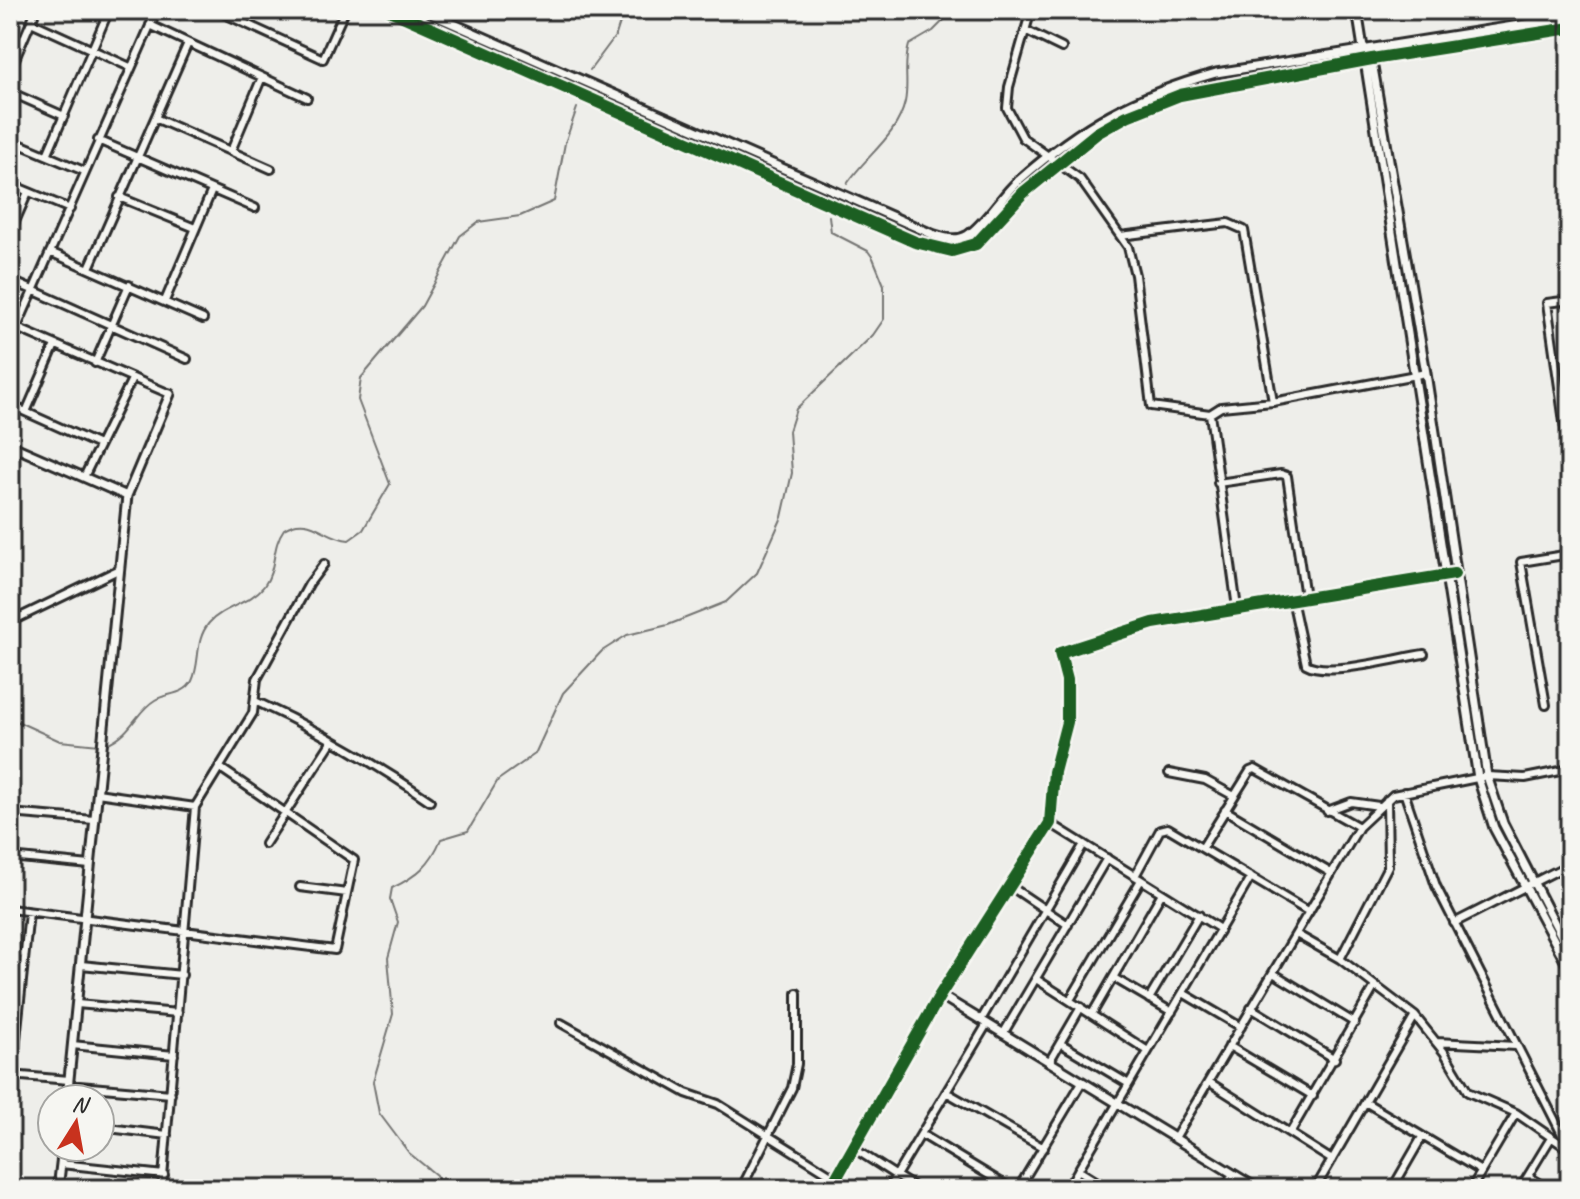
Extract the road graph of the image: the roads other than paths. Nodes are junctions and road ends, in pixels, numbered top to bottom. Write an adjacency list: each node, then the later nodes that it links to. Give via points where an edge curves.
1 (36, 10): 11 (street)
2 (109, 10): 18 (street)
3 (157, 10): 12 (street)
4 (216, 10): 5 (street, via 323,59)
5 (345, 10)
6 (389, 10): 20 (street)
7 (422, 10): 16 (street)
8 (1031, 10): 14 (street)
9 (1357, 10): 19 (street)
10 (1570, 17): 19 (street)
11 (31, 22): 18 (street); 23 (street)
12 (150, 25): 15 (street); 22 (street)
13 (1570, 28): 21 (street)
14 (1025, 30): 17 (street); 37 (street, via 1007,108 1023,138)
15 (188, 43): 24 (street); 29 (street)
16 (500, 45): 20 (street); 27 (street)
17 (1062, 48)
18 (94, 49): 22 (street); 28 (street)
19 (1365, 49): 21 (street); 37 (street, via 1184,82 1098,119)
20 (496, 57): 31 (street)
21 (1367, 60): 30 (street); 32 (street); 39 (street, via 1180,95 1127,116)
22 (130, 67): 34 (street)
23 (10, 71)
24 (262, 77): 26 (street); 35 (street)
25 (10, 92): 28 (street)
26 (307, 98)
27 (659, 115): 31 (street); 37 (street, via 954,239 976,228)
28 (64, 116): 36 (street)
29 (155, 118): 35 (street); 38 (street)
30 (1386, 125): 32 (street); 42 (street)
31 (655, 126): 39 (street, via 915,242 952,251 986,236)
32 (1376, 126): 43 (street)
33 (10, 140): 36 (street)
34 (98, 140): 38 (street); 41 (street)
35 (231, 151): 40 (street)
36 (47, 155): 41 (street)
37 (1048, 155): 39 (street)
38 (137, 157): 45 (street); 47 (street)
39 (1059, 161): 52 (street, via 1094,196)
40 (271, 169)
41 (84, 171): 49 (street)
42 (1394, 177): 43 (street); 54 (street)
43 (1383, 178): 55 (street)
44 (10, 184): 46 (street)
45 (212, 190): 48 (street); 50 (street)
46 (28, 192): 49 (street); 51 (street)
47 (119, 197): 50 (street); 56 (street)
48 (255, 208)
49 (70, 209): 53 (street)
50 (195, 228): 61 (street)
51 (10, 233)
52 (1120, 236): 73 (street, via 1228,223 1244,230); 76 (street, via 1135,275 1149,402 1159,409)
53 (50, 252): 56 (street); 59 (street)
54 (1406, 253): 55 (street); 69 (street)
55 (1397, 255): 70 (street)
56 (89, 268): 58 (street)
57 (10, 280): 59 (street)
58 (129, 285): 61 (street); 63 (street)
59 (32, 290): 63 (street); 64 (street)
60 (1570, 300): 77 (street, via 1547,303)
61 (165, 301): 62 (street)
62 (203, 319)
63 (112, 324): 67 (street); 68 (street)
64 (13, 327): 65 (street); 66 (street)
65 (10, 343)
66 (55, 345): 68 (street); 75 (street)
67 (187, 359)
68 (95, 363): 71 (street)
69 (1426, 373): 70 (street); 80 (street)
70 (1415, 376): 73 (street); 81 (street)
71 (132, 379): 72 (street); 79 (street)
72 (170, 394): 85 (street)
73 (1273, 402): 76 (street, via 1221,407)
74 (10, 405): 75 (street)
75 (26, 412): 79 (street)
76 (1210, 414): 84 (street)
77 (1568, 426): 82 (street)
78 (10, 445): 83 (street)
79 (99, 445): 83 (street)
80 (1436, 445): 81 (street); 89 (street)
81 (1426, 447): 90 (street)
82 (1570, 464)
83 (84, 477): 85 (street)
84 (1218, 483): 91 (street, via 1287,476); 93 (street)
85 (127, 496): 88 (street)
86 (1570, 554): 99 (street, via 1521,562)
87 (324, 564): 98 (street, via 257,679)
88 (120, 569): 94 (street); 107 (street)
89 (1454, 574): 90 (street); 95 (street)
90 (1444, 576): 91 (street); 95 (street)
91 (1305, 597): 92 (street)
92 (1292, 599): 93 (street); 96 (street, via 1306,664 1311,667)
93 (1237, 608): 118 (street, via 1153,623 1060,653 1067,680 1067,722 1054,772)
94 (10, 622)
95 (1460, 642): 97 (street)
96 (1424, 654)
97 (1470, 695): 104 (street); 105 (street)
98 (255, 701): 100 (street); 101 (street)
99 (1546, 705)
100 (332, 741): 110 (street); 116 (street)
101 (219, 767): 112 (street); 116 (street)
102 (1570, 769): 104 (street, via 1525,778)
103 (1169, 773): 108 (street, via 1205,780)
104 (1487, 776): 105 (street); 119 (street)
105 (1478, 778): 106 (street); 121 (street)
106 (1404, 792): 109 (street); 143 (street)
107 (97, 793): 112 (street); 117 (street)
108 (1234, 796): 113 (street); 114 (street, via 1250,771 1258,768)
109 (1387, 800): 111 (street); 151 (street, via 1388,866)
110 (430, 801)
111 (1379, 806): 114 (street, via 1351,802); 120 (street)
112 (195, 807): 145 (street)
113 (1225, 810): 124 (street); 129 (street)
114 (1327, 811): 120 (street)
115 (10, 813): 117 (street)
116 (285, 813): 122 (street); 135 (street, via 354,860)
117 (94, 820): 128 (street)
118 (1050, 823): 123 (street); 133 (street)
119 (1503, 823): 121 (street); 132 (street)
120 (1359, 827): 129 (street)
121 (1494, 828): 132 (street)
122 (265, 844)
123 (1084, 844): 126 (street); 138 (street)
124 (1202, 848): 130 (street); 131 (street, via 1165,827)
125 (10, 857): 128 (street)
126 (1107, 858): 131 (street); 144 (street)
127 (1570, 864): 132 (street)
128 (90, 865): 142 (street)
129 (1331, 873): 140 (street)
130 (1251, 877): 140 (street); 146 (street)
131 (1138, 878): 136 (street); 165 (street)
132 (1528, 884): 143 (street); 149 (street); 153 (street)
133 (1010, 886): 138 (street); 163 (street)
134 (300, 887): 135 (street)
135 (347, 893): 145 (street, via 335,950)
136 (1162, 893): 141 (street); 156 (street)
137 (10, 909): 139 (street)
138 (1046, 909): 144 (street); 173 (street)
139 (29, 912): 142 (street); 150 (street)
140 (1309, 912): 147 (street)
141 (1199, 915): 146 (street); 164 (street)
142 (86, 918): 145 (street); 152 (street)
143 (1454, 923): 183 (street)
144 (1068, 925): 157 (street)
145 (186, 929): 155 (street)
146 (1220, 929): 162 (street)
147 (1296, 934): 151 (street); 154 (street)
148 (10, 953): 150 (street)
149 (1570, 953)
150 (24, 954): 160 (street)
151 (1340, 959): 158 (street)
152 (81, 965): 155 (street); 166 (street)
153 (1570, 970)
154 (1273, 973): 168 (street); 175 (street)
155 (182, 975): 170 (street)
156 (1114, 978): 164 (street); 171 (street)
157 (1036, 979): 165 (street); 178 (street)
158 (1375, 986): 172 (street); 175 (street)
159 (10, 992): 160 (street)
160 (21, 993): 177 (street)
161 (797, 993): 205 (street, via 797,1064)
162 (1183, 993): 169 (street); 176 (street)
163 (940, 995): 173 (street); 209 (street)
164 (1149, 999): 169 (street)
165 (1070, 1000): 167 (street)
166 (77, 1004): 170 (street); 181 (street)
167 (1081, 1007): 171 (street); 180 (street)
168 (1251, 1008): 176 (street); 186 (street)
169 (1172, 1012): 184 (street)
170 (178, 1013): 185 (street)
171 (1092, 1014): 184 (street)
172 (1415, 1016): 179 (street); 198 (street)
173 (984, 1022): 178 (street); 194 (street)
174 (561, 1023): 205 (street, via 686,1093 718,1104)
175 (1355, 1023): 186 (street)
176 (1241, 1027): 182 (street)
177 (14, 1033): 188 (street)
178 (1003, 1034): 187 (street)
179 (1436, 1042): 183 (street); 200 (street, via 1468,1092)
180 (1060, 1043): 187 (street); 192 (street)
181 (72, 1045): 185 (street); 191 (street)
182 (1229, 1046): 190 (street); 196 (street)
183 (1516, 1046): 211 (street)
184 (1148, 1051): 192 (street)
185 (174, 1055): 195 (street)
186 (1335, 1059): 196 (street)
187 (1049, 1062): 189 (street)
188 (11, 1075): 191 (street); 197 (street)
189 (1082, 1082): 199 (street); 210 (street)
190 (1209, 1082): 202 (street); 207 (street)
191 (68, 1083)
192 (1129, 1084): 199 (street)
193 (116, 1088): 195 (street)
194 (946, 1092): 203 (street); 210 (street)
195 (171, 1094): 204 (street)
196 (1313, 1096): 202 (street)
197 (10, 1098)
198 (1365, 1102): 206 (street); 212 (street)
199 (1118, 1103): 207 (street); 214 (street)
200 (1516, 1113): 208 (street); 215 (street)
201 (116, 1129): 204 (street)
202 (1290, 1133): 212 (street)
203 (921, 1134): 218 (street); 227 (street)
204 (167, 1135): 217 (street)
205 (769, 1137): 220 (street); 223 (street)
206 (1422, 1137): 215 (street); 234 (street)
207 (1175, 1138): 216 (street)
208 (1551, 1138): 211 (street); 219 (street)
209 (853, 1148): 218 (street); 220 (street)
210 (1044, 1148): 228 (street)
211 (1568, 1149)
212 (1332, 1160): 233 (street)
213 (61, 1164): 217 (street); 221 (street)
214 (1078, 1170): 229 (street); 230 (street)
215 (1481, 1171): 235 (street)
216 (1233, 1174): 231 (street); 232 (street)
217 (164, 1175): 222 (street)
218 (896, 1176): 225 (street); 226 (street)
219 (1528, 1176): 236 (street); 237 (street)
220 (836, 1178): 224 (street)
221 (58, 1189)
222 (162, 1189)
223 (741, 1189)
224 (830, 1189)
225 (888, 1189)
226 (917, 1189)
227 (1012, 1189)
228 (1018, 1189)
229 (1067, 1189)
230 (1109, 1189)
231 (1224, 1189)
232 (1258, 1189)
233 (1315, 1189)
234 (1392, 1189)
235 (1471, 1189)
236 (1520, 1189)
237 (1549, 1189)

